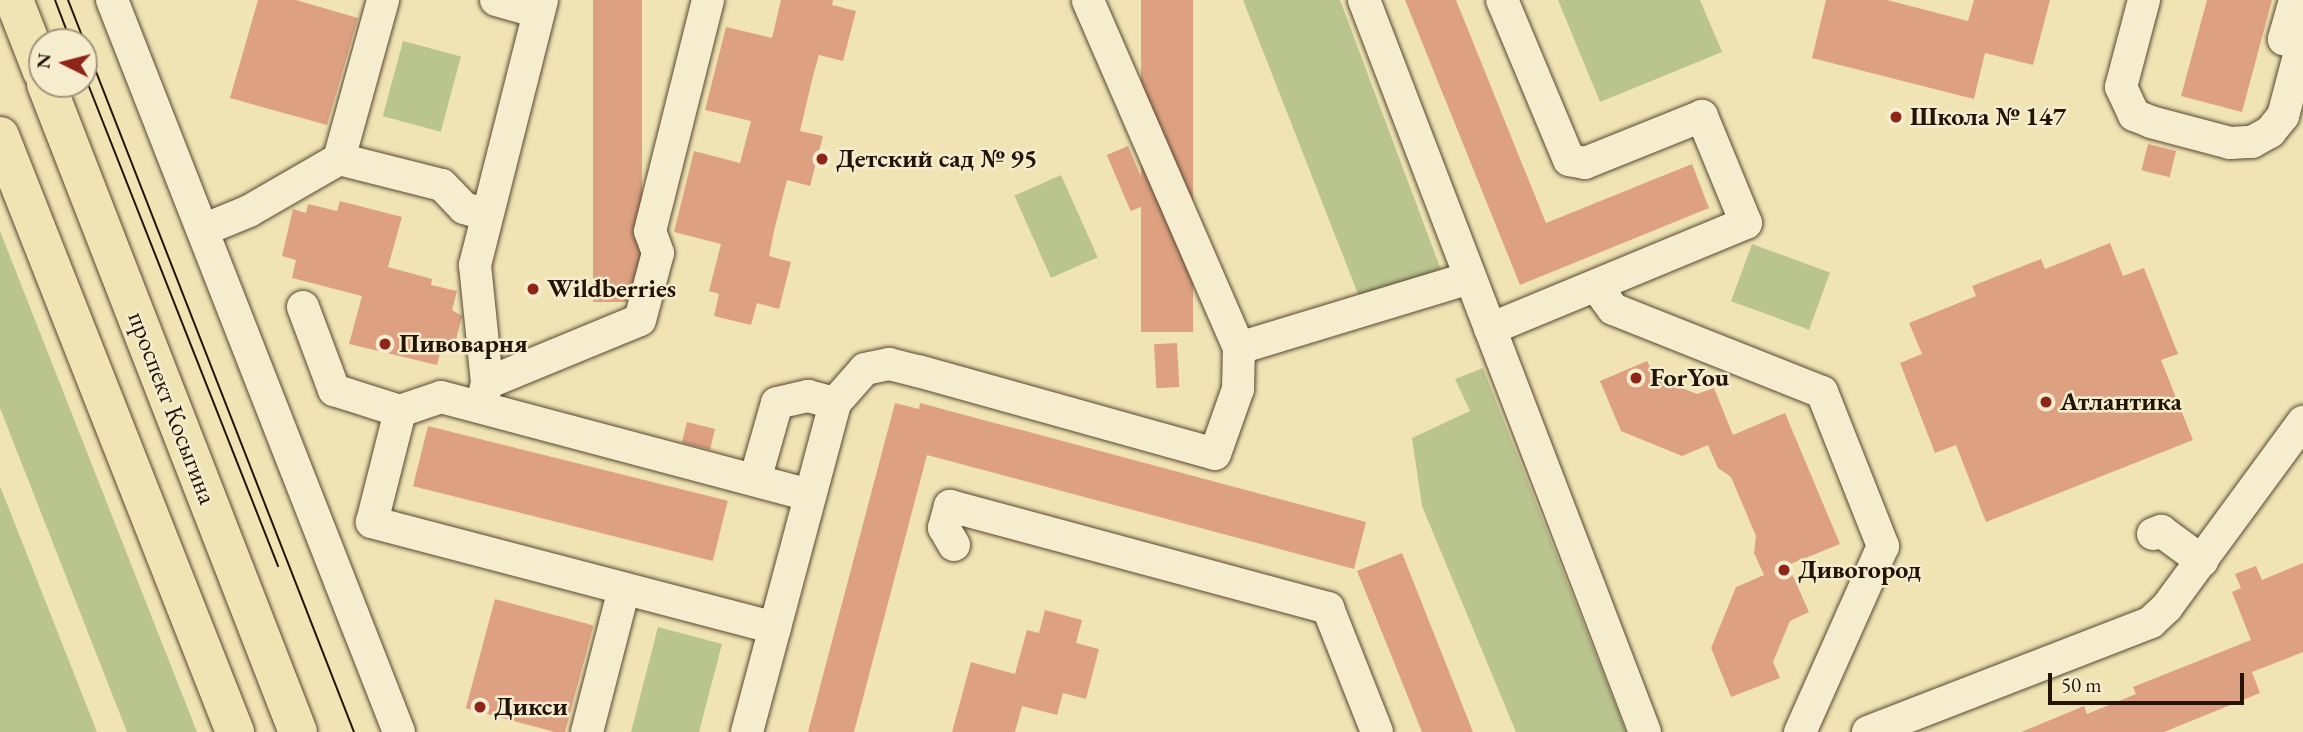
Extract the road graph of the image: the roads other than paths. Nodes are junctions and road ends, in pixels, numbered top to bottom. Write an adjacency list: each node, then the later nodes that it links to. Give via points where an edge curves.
1 (14, 0): 12 (main road)
2 (112, 0): 18 (street)
3 (383, 0): 16 (street)
4 (496, 0): 11 (street)
5 (708, 0): 24 (street, via 650,231 658,254 640,320)
6 (1088, 0): 23 (street)
7 (1364, 0): 19 (street)
8 (1502, 0): 20 (street, via 1569,160 1585,163 1702,116 1746,223)
9 (2144, 0): 13 (street, via 2121,87 2134,115 2151,122 2230,143 2252,142 2270,132 2283,116)
10 (2295, 0): 13 (street, via 2284,39)
11 (540, 6): 17 (street)
12 (28, 36)
13 (2303, 44)
14 (52, 98): 38 (main road, проспект Косыгина)
15 (0, 136): 37 (main road)
16 (339, 159): 17 (street, via 442,185 464,208); 18 (street, via 249,211)
17 (488, 215): 24 (street, via 475,265)
18 (203, 230): 32 (street)
19 (1469, 278): 22 (street); 23 (street)
20 (1597, 287): 22 (street); 44 (street, via 1613,309 1822,392 1883,546)
21 (303, 307): 26 (street, via 334,390)
22 (1490, 329): 43 (street)
23 (1239, 348): 25 (street, via 1238,389 1215,454 888,364 865,369)
24 (484, 396): 26 (street, via 442,397); 28 (street)
25 (835, 403): 28 (street, via 808,396 776,403); 29 (street)
26 (400, 411): 30 (street)
27 (2303, 422): 34 (street)
28 (755, 480): 29 (street)
29 (810, 495): 36 (street)
30 (372, 522): 32 (street); 35 (street)
31 (2153, 534): 34 (street, via 2161,531)
32 (324, 540): 39 (street)
33 (954, 545): 42 (street, via 944,527 950,506 1328,608)
34 (2202, 561): 45 (street, via 2167,607 2135,631)
35 (624, 589): 36 (street); 40 (street)
36 (775, 628): 41 (street)
37 (235, 732)
38 (298, 732)
39 (399, 732)
40 (587, 732)
41 (747, 732)
42 (1377, 732)
43 (1645, 732)
44 (1800, 732)
45 (1868, 732)

